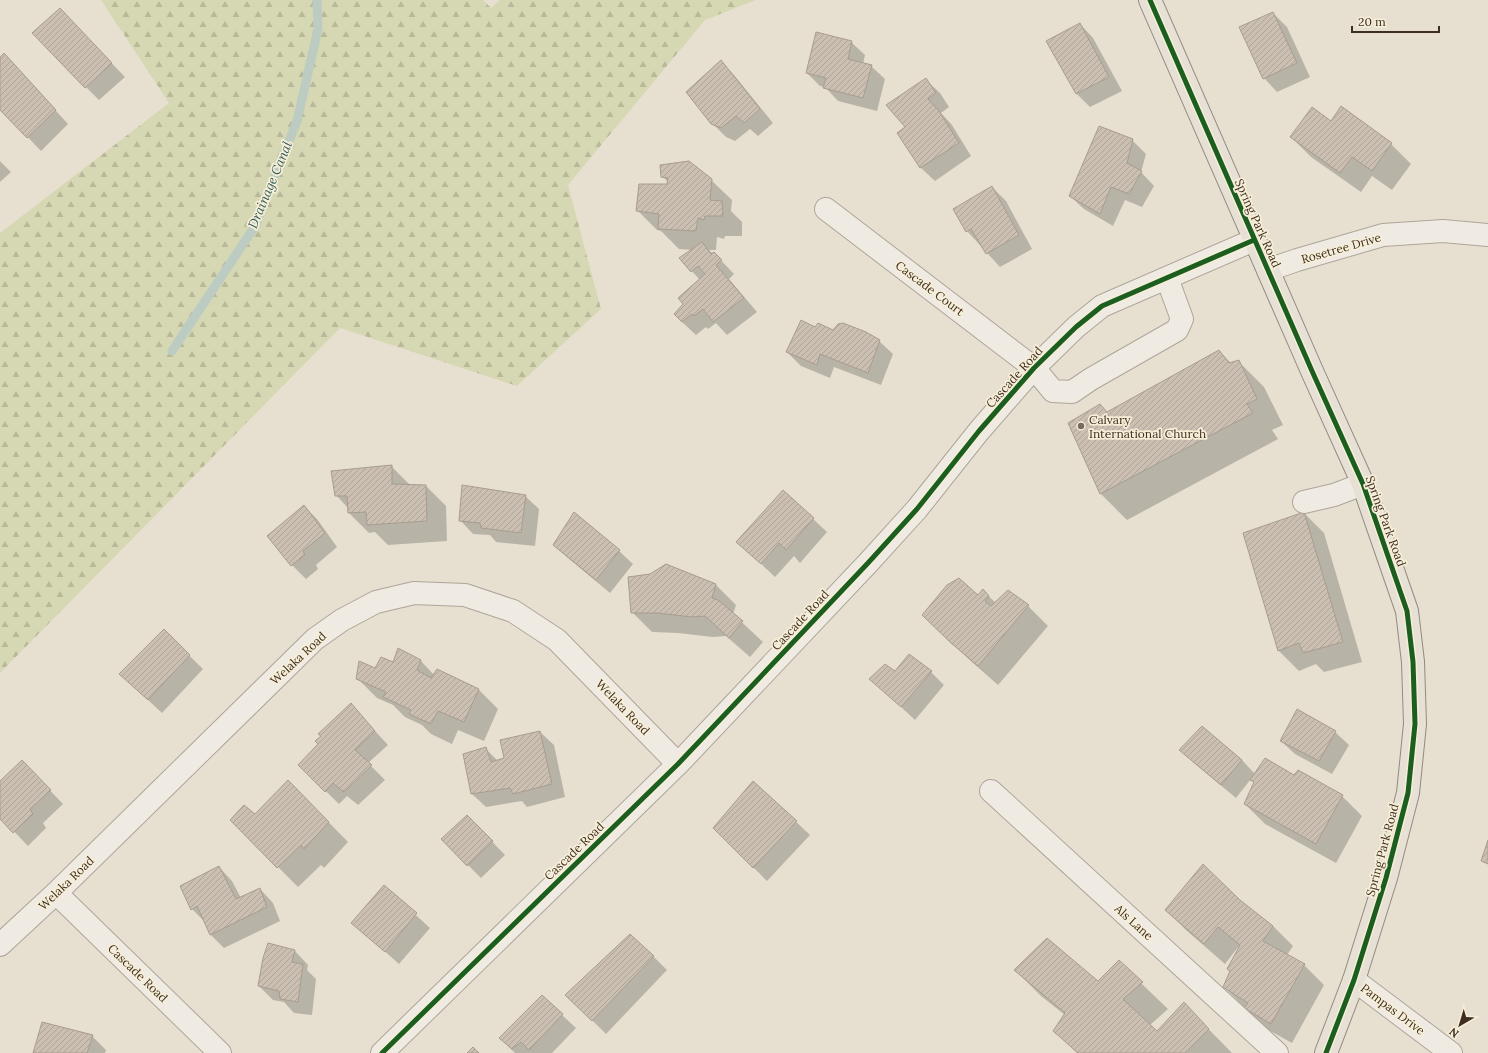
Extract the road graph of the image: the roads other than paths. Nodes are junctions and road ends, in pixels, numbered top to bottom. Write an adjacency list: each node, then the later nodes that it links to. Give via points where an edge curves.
1 (1150, 0): 4 (main road, Spring Park Road)
2 (826, 209): 7 (street, Cascade Court)
3 (1488, 235): 5 (street, Rosetree Drive, via 1443,231 1383,235)
4 (1254, 240): 5 (main road, Spring Park Road); 6 (street, Cascade Road)
5 (1268, 270): 8 (main road, Spring Park Road)
6 (1167, 278): 7 (street, Cascade Road, via 1102,306); 7 (street, Cascade Court, via 1182,319 1177,330 1072,392 1053,391)
7 (1034, 368): 10 (street, Cascade Road, via 979,431 917,509)
8 (1363, 484): 9 (street, via 1334,495); 14 (main road, Spring Park Road, via 1407,611 1413,662 1415,724 1408,793 1386,878)
9 (1304, 502)
10 (678, 764): 12 (street, Welaka Road, via 558,640 513,610 465,596 414,592 376,602 342,620 315,639); 16 (street, Cascade Road)
11 (991, 791): 17 (street, Als Lane)
12 (56, 893): 13 (street, Welaka Road); 15 (street, Cascade Road)
13 (0, 945)
14 (1354, 980): 18 (main road, Spring Park Road); 19 (street, Pampas Drive)
15 (220, 1053)
16 (382, 1053)
17 (1277, 1053)
18 (1326, 1053)
19 (1451, 1053)

